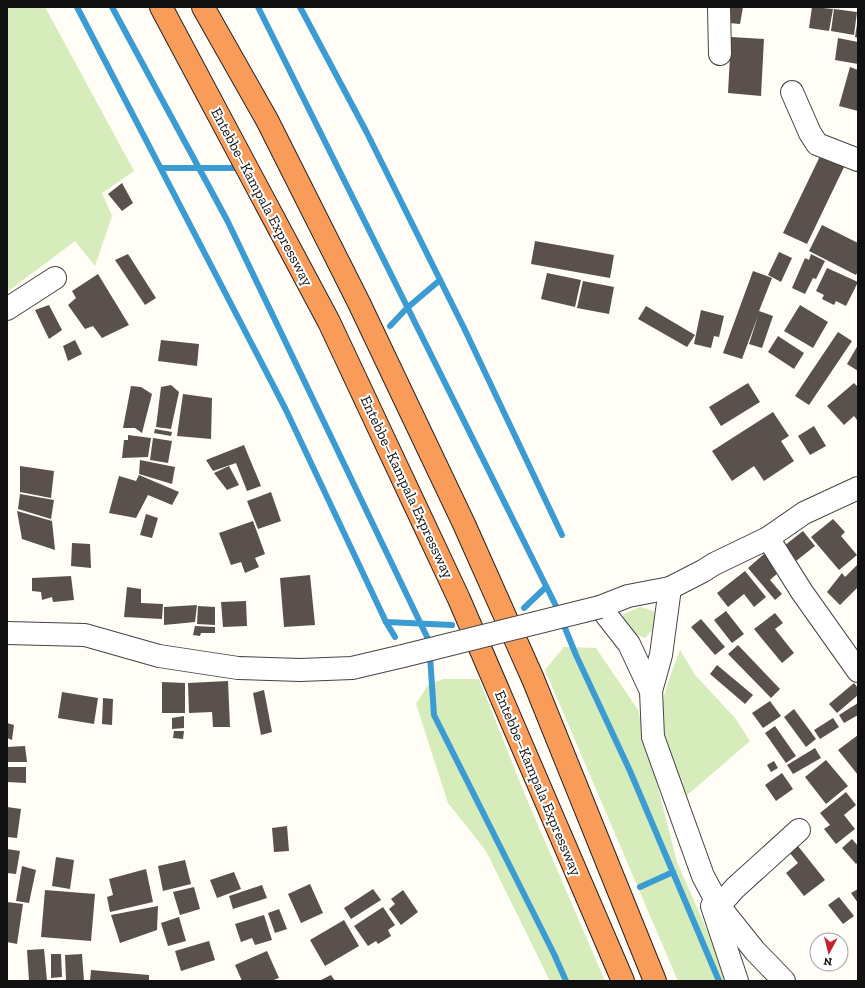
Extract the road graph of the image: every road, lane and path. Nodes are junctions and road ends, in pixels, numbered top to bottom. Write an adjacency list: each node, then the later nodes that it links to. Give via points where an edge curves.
1 (161, 7): 19 (highway, Entebbe–Kampala Expressway, via 332,329 459,599)
2 (203, 7): 20 (highway, via 267,120 359,303 464,524 534,679)
3 (719, 7): 4 (street)
4 (720, 54)
5 (792, 92): 6 (street, via 817,144)
6 (858, 160)
7 (55, 278): 8 (street)
8 (7, 309)
9 (858, 488): 10 (street, via 804,513)
10 (768, 538): 11 (street); 14 (street, via 802,592)
11 (670, 588): 12 (street, via 628,596); 15 (street, via 660,655)
12 (600, 607): 13 (street, bridge, via 352,668 238,668 160,656 85,635); 15 (street, via 629,644)
13 (7, 633)
14 (858, 671)
15 (651, 691): 17 (street, via 653,736)
16 (799, 830): 18 (street, via 735,888)
17 (703, 876): 18 (street); 21 (street)
18 (719, 906): 22 (street, via 755,951)
19 (623, 981)
20 (655, 981)
21 (737, 981)
22 (784, 981)

